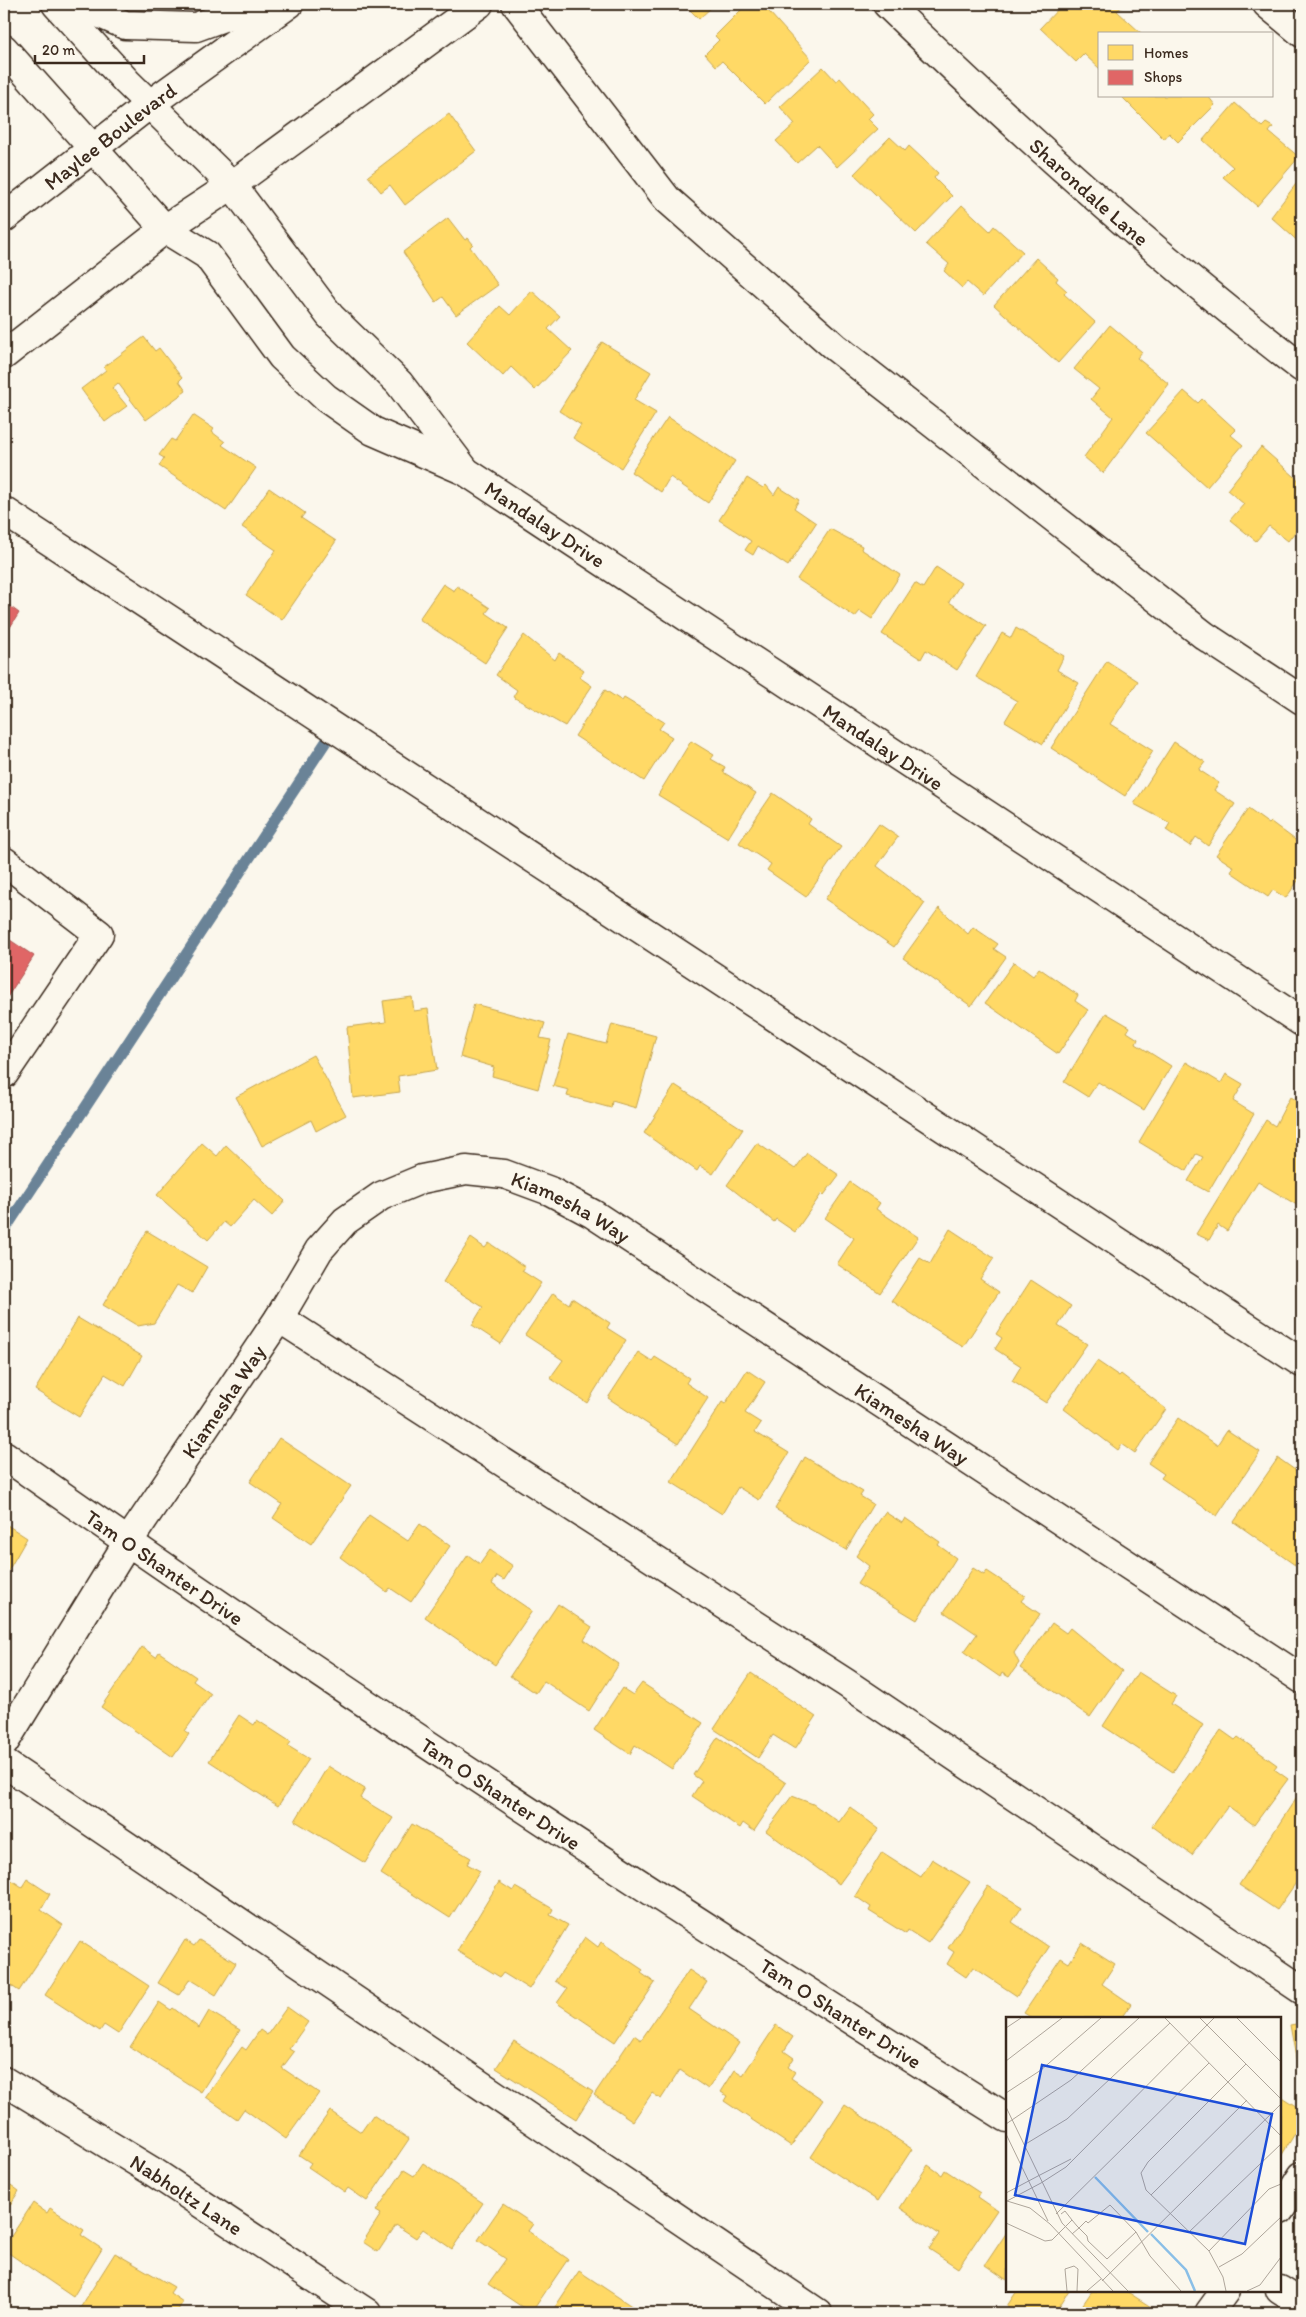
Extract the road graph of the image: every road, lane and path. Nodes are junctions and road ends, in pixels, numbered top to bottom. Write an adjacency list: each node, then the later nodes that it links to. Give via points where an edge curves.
1 (56, 4): 11 (street, Mandalay Drive)
2 (78, 4): 3 (street, via 124,25 196,28)
3 (259, 4)
4 (289, 4): 11 (street, Maylee Boulevard)
5 (480, 4): 13 (street)
6 (516, 4): 20 (street, via 667,199 835,347 1205,636)
7 (887, 4): 17 (street, Sharondale Lane, via 989,103 1219,304)
8 (1267, 4): 9 (street)
9 (1302, 33)
10 (4, 49): 12 (street, Mandalay Drive)
11 (150, 104): 12 (street, Maylee Boulevard); 13 (street, Mandalay Drive)
12 (92, 148): 14 (street, Maylee Boulevard); 15 (street, Mandalay Drive)
13 (232, 185): 15 (street); 18 (street, Mandalay Drive, via 330,316 399,383)
14 (4, 218)
15 (166, 229): 16 (street); 18 (street, Mandalay Drive, via 207,255 282,357 326,398 373,432)
16 (4, 355)
17 (1302, 368)
18 (465, 471): 22 (street, Mandalay Drive)
19 (4, 511): 25 (street)
20 (1302, 700)
21 (4, 861): 23 (street, via 99,934)
22 (1302, 1022)
23 (4, 1074)
24 (279, 1318): 27 (street, Kiamesha Way); 28 (street, Kiamesha Way, via 318,1250 345,1221 381,1196 422,1179 466,1170 504,1174 550,1191 593,1214); 31 (street, via 846,1683)
25 (1302, 1363)
26 (4, 1455): 27 (street, Tam O Shanter Drive)
27 (128, 1542): 29 (street, Kiamesha Way); 33 (street, Tam O Shanter Drive, via 426,1744)
28 (1302, 1679)
29 (4, 1743)
30 (4, 1763): 40 (street)
31 (1302, 1990)
32 (4, 2081): 39 (street, Nabholtz Lane, via 155,2173)
33 (1006, 2117)
34 (1302, 2176): 35 (street)
35 (1281, 2208)
36 (1281, 2291): 38 (street)
37 (1224, 2292): 41 (street)
38 (1302, 2304)
39 (367, 2313)
40 (818, 2313)
41 (1209, 2313)

